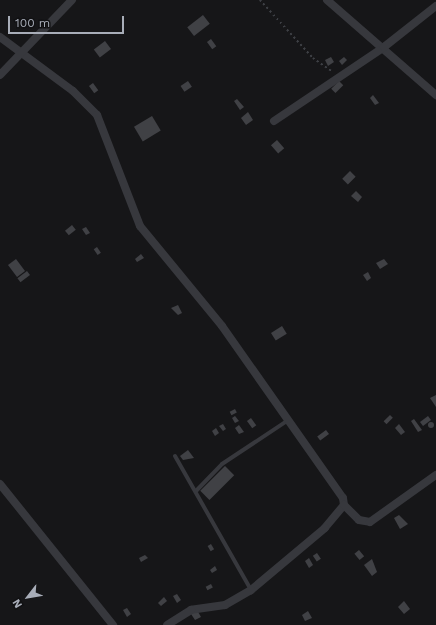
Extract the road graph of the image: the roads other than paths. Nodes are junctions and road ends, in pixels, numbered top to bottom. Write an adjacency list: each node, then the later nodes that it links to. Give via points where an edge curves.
1 (72, 0): 6 (street)
2 (328, 0): 5 (street)
3 (436, 6): 5 (street)
4 (0, 37): 6 (street)
5 (384, 47): 8 (street); 9 (street)
6 (22, 52): 7 (street); 10 (street, via 78,95 97,115 140,226 222,326)
7 (0, 75)
8 (436, 95)
9 (274, 121)
10 (287, 421): 14 (lane, via 222,464); 15 (street, via 339,489)
11 (175, 456): 14 (lane)
12 (436, 475): 15 (street, via 370,522 358,520)
13 (0, 484): 17 (street)
14 (196, 491): 16 (lane)
15 (344, 505): 16 (street, via 325,528)
16 (251, 590): 18 (street, via 225,605 191,610)
17 (113, 625)
18 (167, 625)

